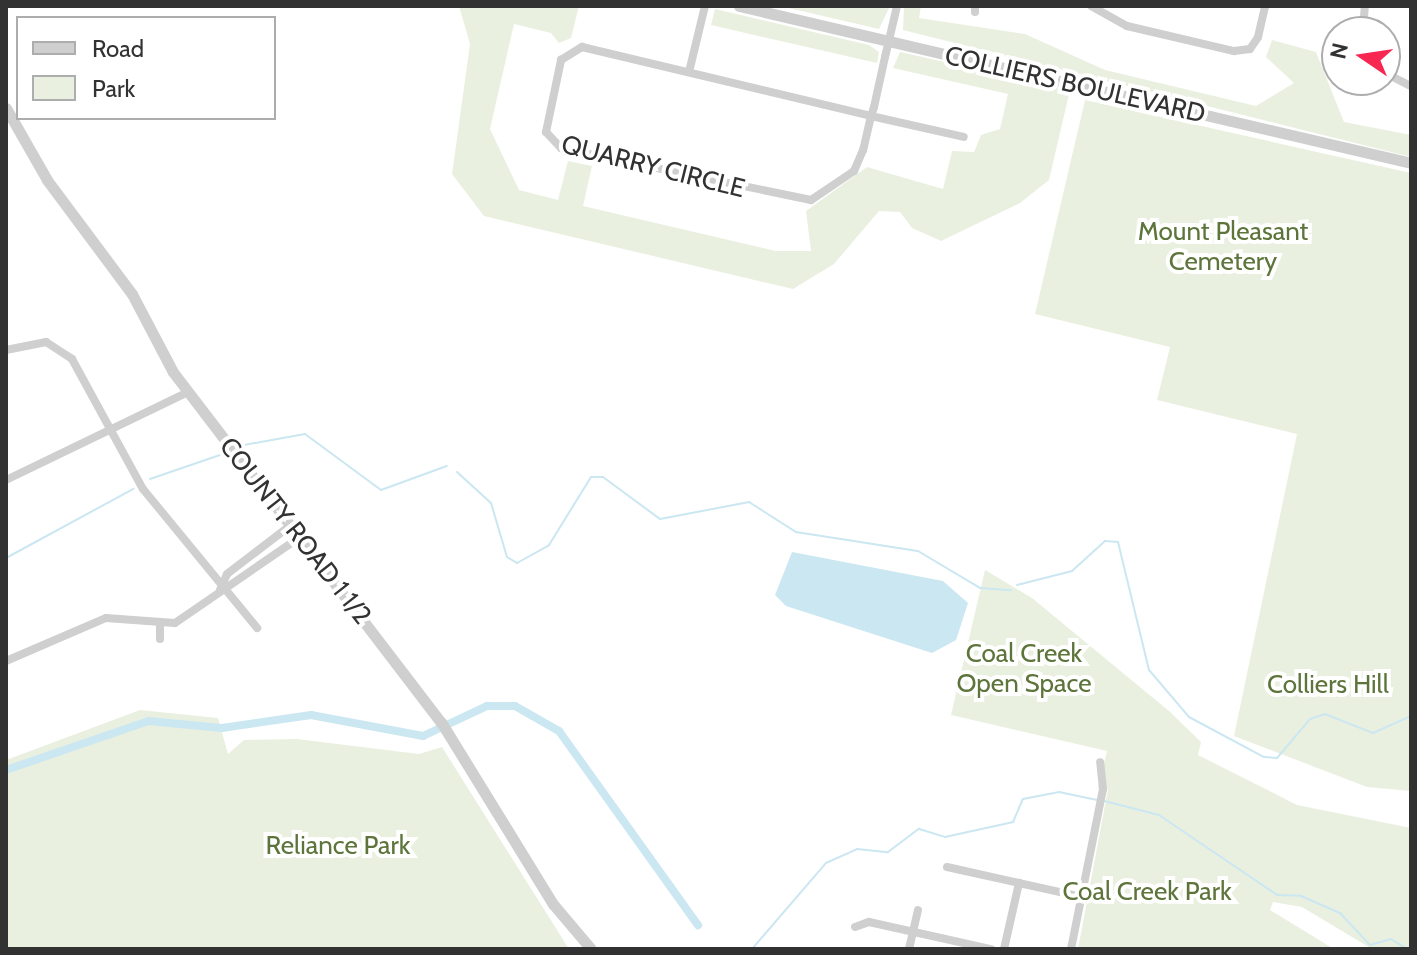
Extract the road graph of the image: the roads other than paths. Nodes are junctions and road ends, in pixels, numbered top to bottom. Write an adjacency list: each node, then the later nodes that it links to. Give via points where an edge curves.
1 (705, 6): 7 (street)
2 (739, 6): 6 (street, COLLIERS BOULEVARD)
3 (897, 6): 6 (street, QUARRY CIRCLE)
4 (1091, 6): 5 (street, via 1127,26 1234,51 1250,49)
5 (1265, 6)
6 (889, 41): 9 (street, QUARRY CIRCLE); 11 (street, COLLIERS BOULEVARD)
7 (689, 72): 9 (street, QUARRY CIRCLE); 9 (street, QUARRY CIRCLE, via 573,48 561,60 546,122 551,142 799,201 835,189 854,171)
8 (6, 108): 13 (street, COUNTY ROAD 1 1/2, via 47,180 126,285)
9 (871, 116): 10 (street)
10 (964, 137)
11 (1411, 163)
12 (6, 350): 14 (street, via 38,341 65,352)
13 (188, 392): 14 (street); 16 (street, COUNTY ROAD 1 1/2)
14 (110, 431): 15 (street); 18 (street, via 143,489)
15 (6, 480)
16 (291, 525): 17 (street, COUNTY ROAD 1 1/2); 18 (street, via 227,574)
17 (300, 537): 18 (street); 30 (street, COUNTY ROAD 1 1/2, via 444,727 553,904)
18 (220, 590): 19 (street); 20 (street)
19 (160, 626): 21 (street); 22 (street, via 106,618)
20 (257, 628)
21 (160, 639)
22 (6, 661)
23 (1100, 762): 26 (street, via 1103,789)
24 (947, 867): 25 (street)
25 (1019, 883): 26 (street); 33 (street)
26 (1082, 897): 34 (street)
27 (918, 910): 29 (street)
28 (855, 927): 29 (street, via 869,922)
29 (913, 931): 31 (street); 32 (street)
30 (591, 949)
31 (909, 949)
32 (991, 949)
33 (1004, 949)
34 (1071, 949)

